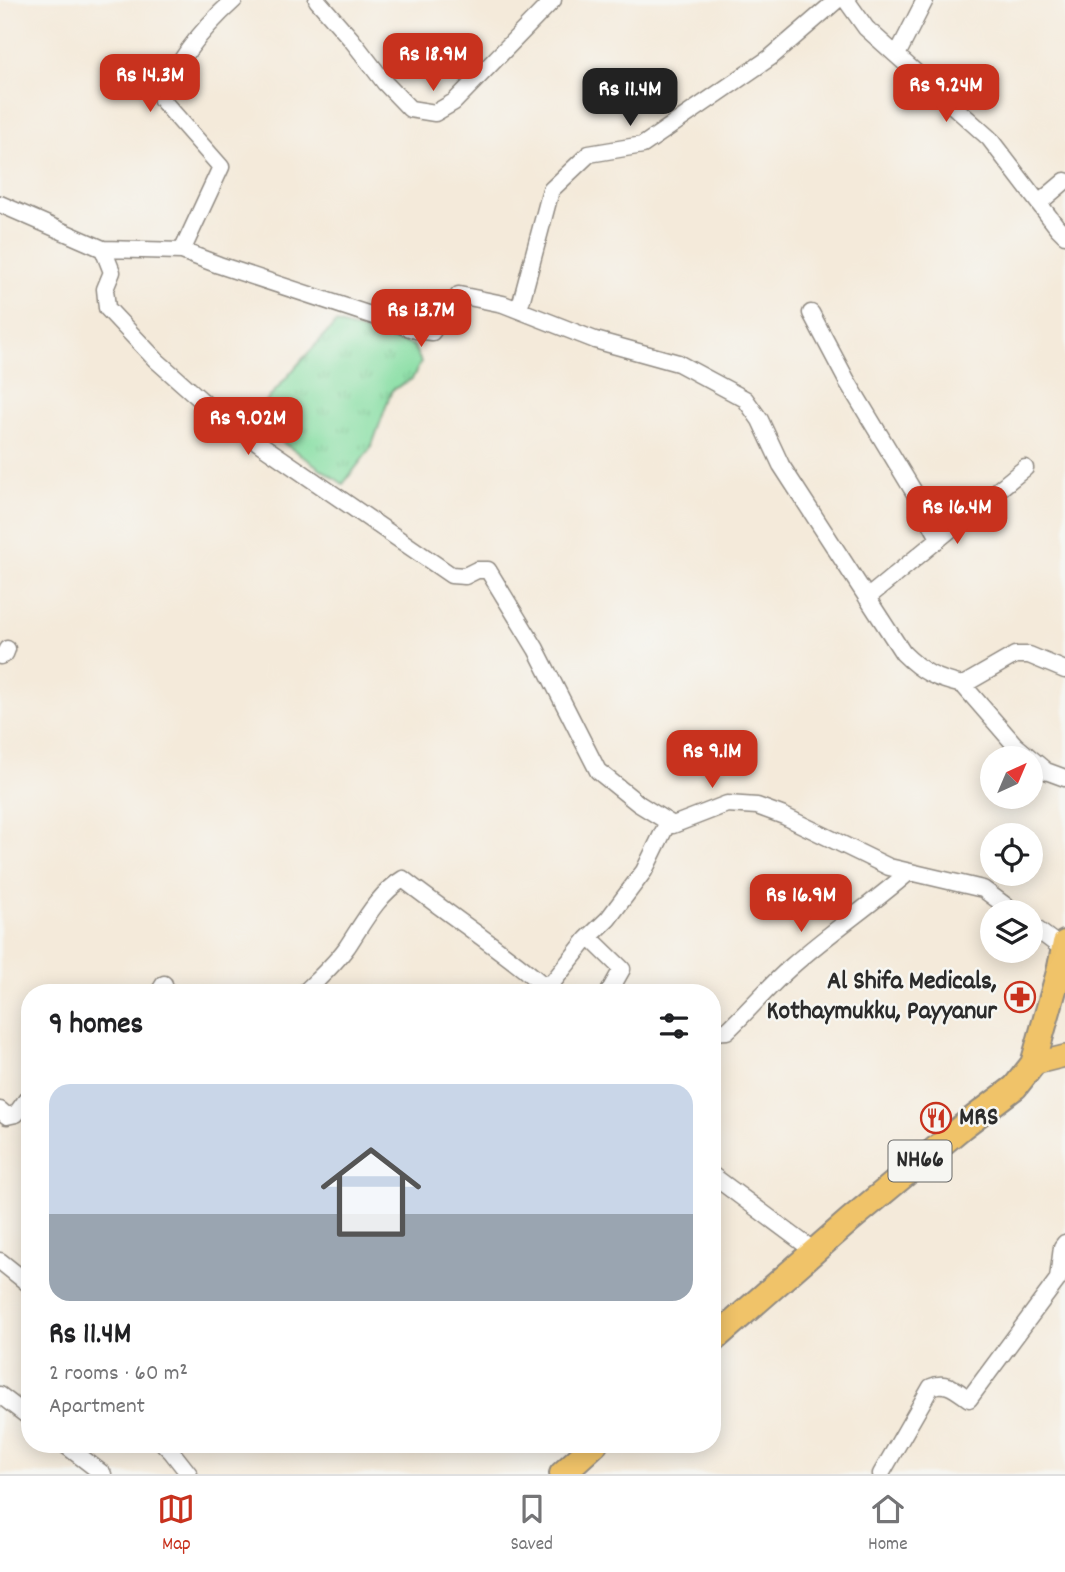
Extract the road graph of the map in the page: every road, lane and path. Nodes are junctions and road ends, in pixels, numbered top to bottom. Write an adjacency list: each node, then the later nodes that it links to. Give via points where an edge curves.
1 (234, 0): 13 (street, via 192,42 162,100 222,167)
2 (317, 0): 3 (street, via 410,109 435,113 454,102)
3 (553, 0)
4 (836, 0): 14 (street, via 771,57 643,145 589,154 551,190)
5 (846, 0): 7 (street, via 866,28)
6 (925, 0): 7 (street)
7 (897, 55): 9 (street, via 989,138)
8 (1065, 181): 9 (street)
9 (1039, 203): 11 (street)
10 (0, 204): 12 (street)
11 (1065, 235)
12 (103, 249): 13 (street); 22 (street, via 111,272 105,289 107,308 218,415 451,575 488,570 536,649 598,771)
13 (182, 251): 14 (street, via 415,330 432,332 458,295)
14 (519, 310): 18 (street, via 595,340 678,363 745,399 781,465)
15 (811, 313): 17 (street)
16 (1026, 468): 17 (street)
17 (939, 538): 18 (street)
18 (867, 598): 20 (street, via 914,665)
19 (1065, 670): 20 (street, via 1029,655 1015,655)
20 (962, 685): 21 (street, via 1015,744 1046,771)
21 (1065, 778)
22 (668, 822): 23 (street, via 673,825 727,804 757,806); 26 (street, via 644,871)
23 (909, 872): 24 (street, via 983,889); 32 (street, via 832,931 727,1031)
24 (998, 900)
25 (1043, 933): 27 (street)
26 (589, 937): 30 (street, via 552,983); 31 (street, via 622,969)
27 (1064, 946): 34 (highway, NH66)
28 (313, 984): 29 (street, via 346,949 390,886 403,879)
29 (542, 984)
30 (542, 984)
31 (614, 984)
32 (721, 1031)
33 (1065, 1056): 34 (main road)
34 (1033, 1064): 39 (highway, NH66, via 1015,1087)
35 (21, 1107): 36 (street, via 16,1114)
36 (0, 1110)
37 (721, 1182): 39 (street)
38 (1065, 1243): 53 (street, via 1058,1279 969,1399 946,1384 931,1387)
39 (814, 1251): 42 (highway, NH66)
40 (0, 1261): 41 (street)
41 (21, 1278)
42 (721, 1333)
43 (0, 1395): 44 (street)
44 (21, 1411)
45 (76, 1453): 48 (street)
46 (173, 1453): 51 (street)
47 (579, 1453): 52 (highway)
48 (103, 1474)
49 (178, 1474): 50 (street)
50 (183, 1474)
51 (189, 1474)
52 (562, 1474)
53 (881, 1474)

